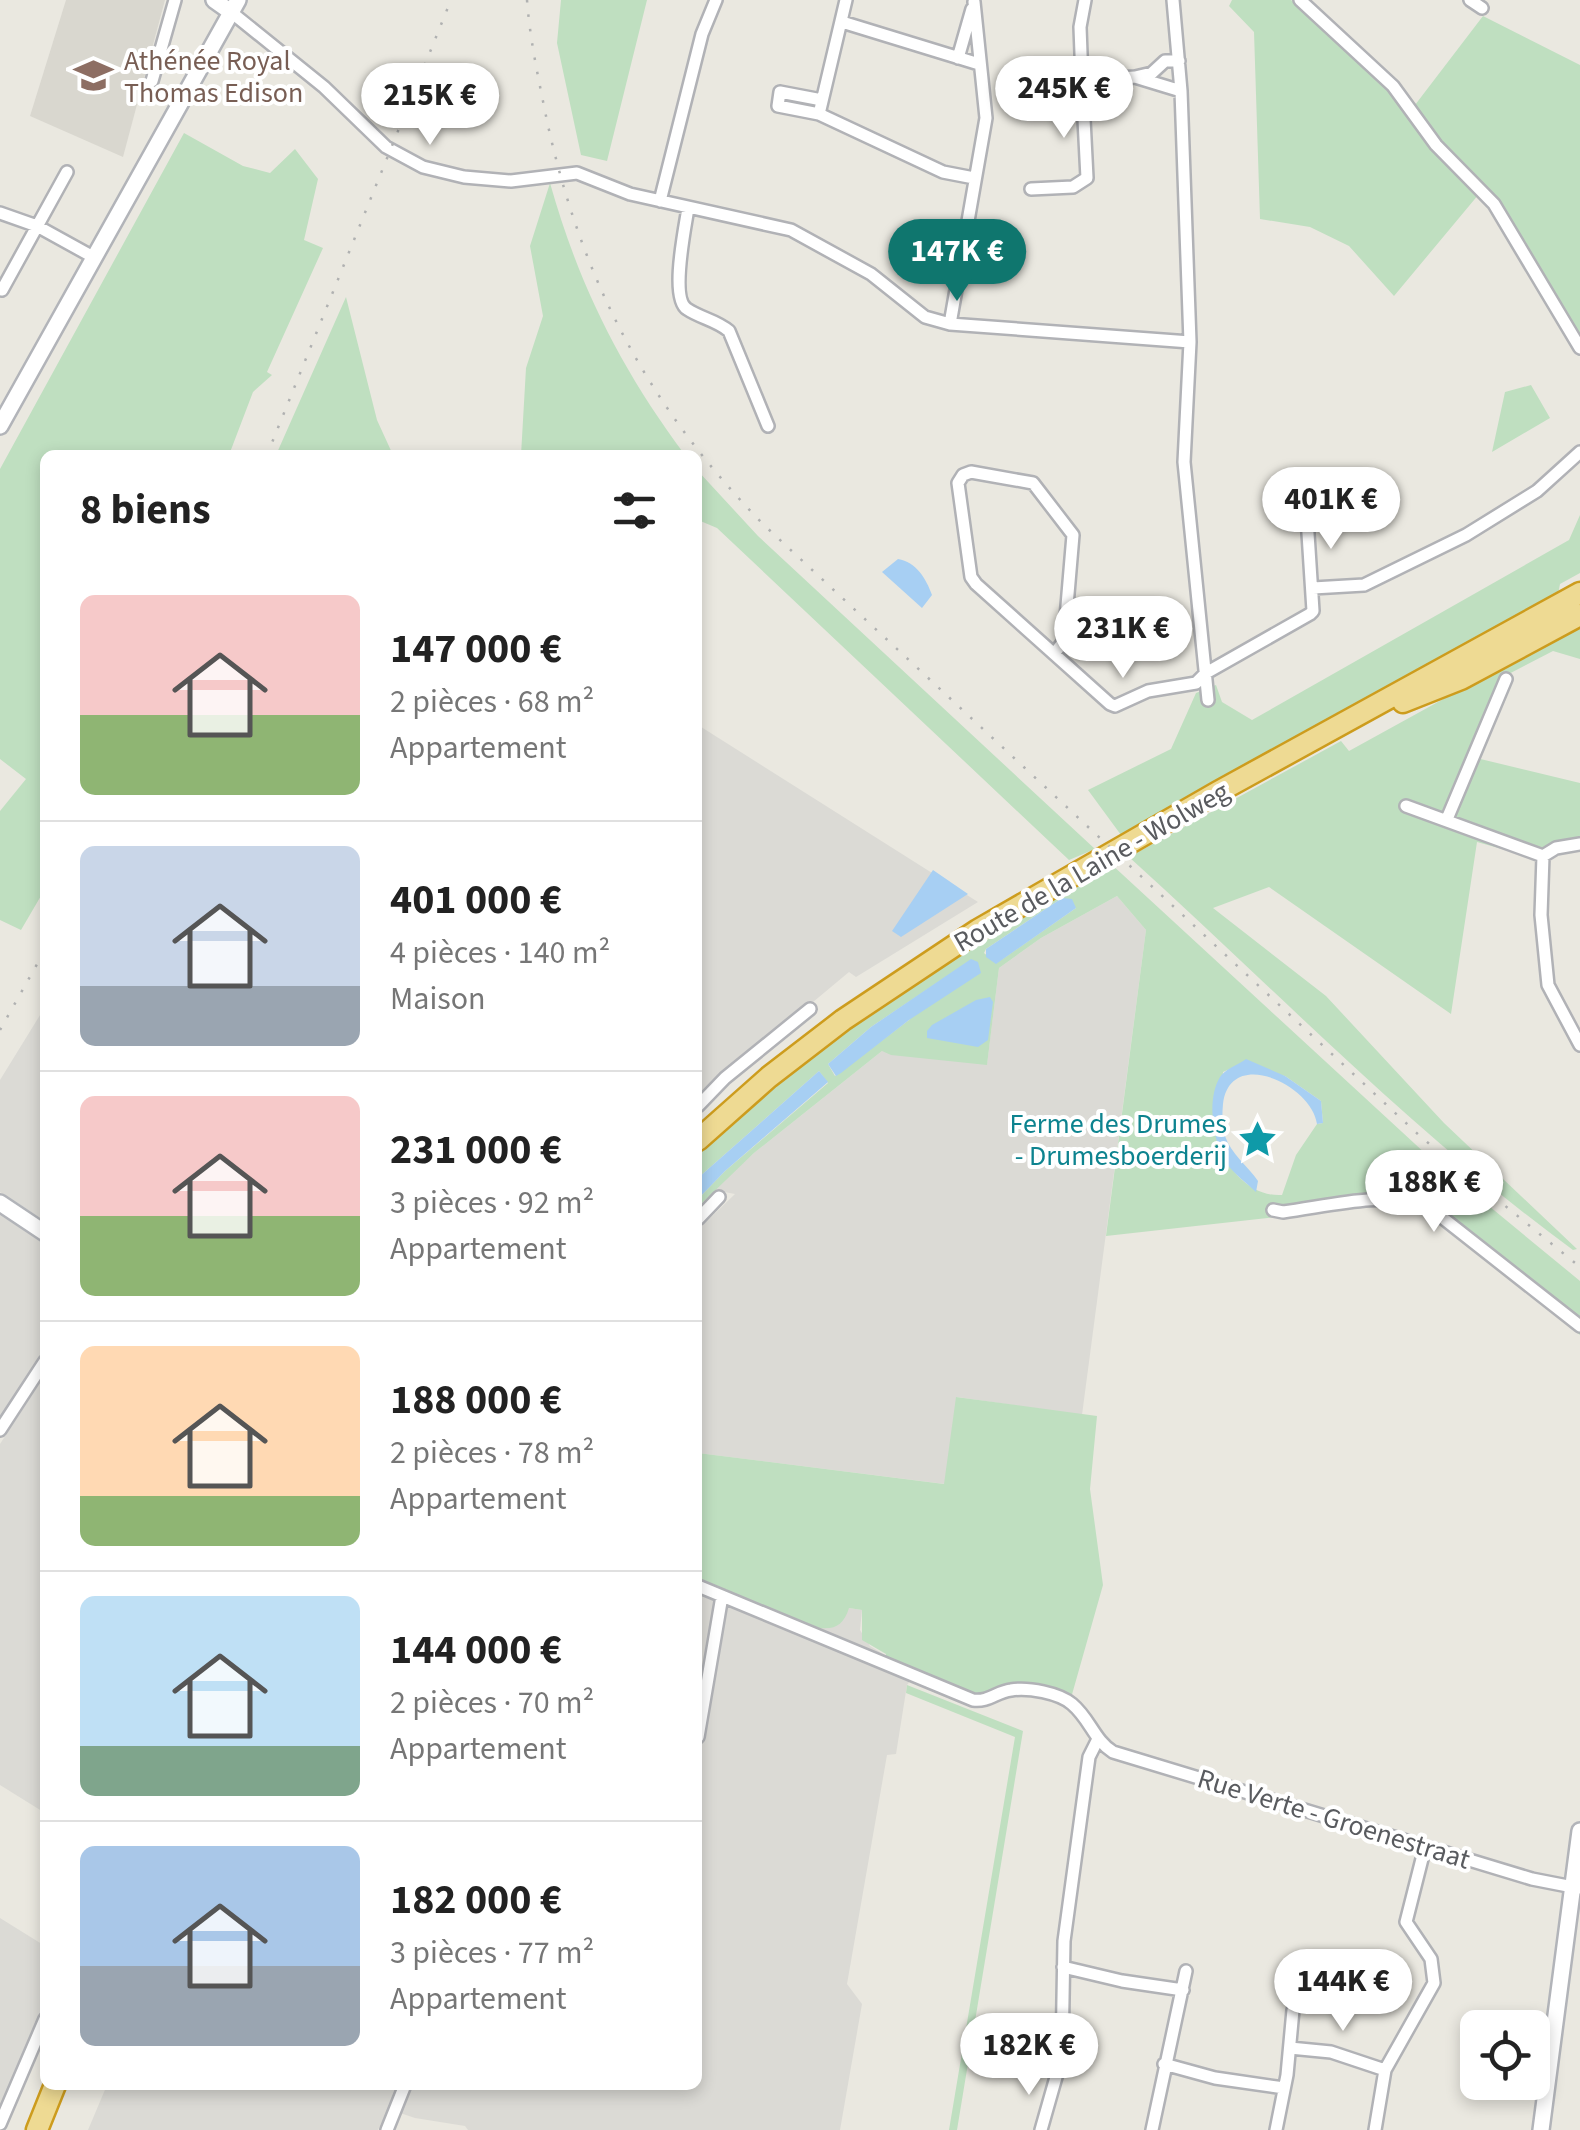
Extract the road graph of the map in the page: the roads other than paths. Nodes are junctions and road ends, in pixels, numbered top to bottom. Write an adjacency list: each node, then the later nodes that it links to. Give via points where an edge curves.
1 (175, 0): 18 (street)
2 (214, 0): 10 (main road)
3 (716, 0): 25 (street)
4 (846, 0): 12 (street)
5 (1085, 0): 17 (street)
6 (1172, 0): 14 (street)
7 (1300, 0): 33 (street, via 1393,86 1436,146 1494,204)
8 (1470, 0): 11 (street)
9 (974, 1): 13 (street); 15 (street)
10 (234, 6): 25 (street, via 386,148 423,168 511,181 577,173); 29 (main road)
11 (1482, 8)
12 (842, 22): 13 (street); 20 (street)
13 (958, 58): 15 (street)
14 (1179, 62): 16 (street, via 1166,61); 19 (street)
15 (979, 64): 23 (street, via 986,118)
16 (1135, 77): 17 (street); 19 (street)
17 (1082, 80): 24 (street, via 1087,178 1072,188)
18 (152, 81)
19 (1182, 91): 32 (street)
20 (822, 100): 21 (street); 21 (street, via 780,92 778,106)
21 (819, 114): 23 (street, via 943,172)
22 (67, 172): 28 (street)
23 (974, 178): 31 (street)
24 (1031, 189)
25 (660, 202): 26 (street)
26 (688, 208): 31 (street, via 790,230 871,274 925,318); 35 (street, via 680,302 729,331)
27 (0, 213): 28 (street)
28 (37, 226): 29 (street); 30 (street)
29 (95, 258): 34 (main road)
30 (2, 290)
31 (950, 324): 32 (street)
32 (1190, 342): 43 (street, via 1184,462)
33 (1580, 348)
34 (0, 426)
35 (768, 426)
36 (1580, 452): 38 (street, via 1537,491 1466,535 1364,584)
37 (1308, 518): 38 (street)
38 (1313, 588): 41 (street, via 1314,611)
39 (1580, 593): 47 (highway, Route de la Laine - Wolweg)
40 (1580, 615): 47 (highway, Route de la Laine - Wolweg, via 1461,680)
41 (1240, 653): 43 (street); 44 (street)
42 (1054, 654): 42 (street, via 1064,641 1072,535 1033,483 964,475 958,483 971,577); 44 (street, via 1115,706 1148,691 1196,683)
43 (1203, 655): 44 (street)
44 (1206, 673): 46 (street)
45 (1506, 680): 49 (street)
46 (1208, 700)
47 (1346, 722): 55 (highway, Route de la Laine - Wolweg, via 911,972 769,1077)
48 (1406, 806): 49 (street)
49 (1446, 819): 51 (street)
50 (1580, 844): 51 (street)
51 (1542, 856): 53 (street, via 1548,984)
52 (810, 1008): 54 (street)
53 (1580, 1046)
54 (702, 1102)
55 (702, 1136)
56 (719, 1198): 59 (street)
57 (0, 1204): 60 (main road)
58 (1273, 1210): 61 (street, via 1384,1199 1425,1204)
59 (702, 1214)
60 (40, 1230)
61 (1580, 1326)
62 (40, 1369): 63 (street)
63 (0, 1430)
64 (702, 1588): 65 (street)
65 (722, 1596): 66 (street); 67 (street, via 973,1700 1011,1690 1063,1698)
66 (702, 1713)
67 (1097, 1740): 69 (street, Rue Verte - Groenestraat, via 1114,1752); 71 (street, via 1089,1757)
68 (1580, 1831): 70 (main road)
69 (1425, 1847): 70 (street, Rue Verte - Groenestraat); 78 (street, via 1406,1922 1431,1959 1434,1984)
70 (1577, 1888): 89 (main road)
71 (1063, 1967): 73 (street); 85 (street, via 1062,2056)
72 (1186, 1971): 73 (street)
73 (1183, 1990): 77 (street)
74 (1293, 2010): 76 (street)
75 (40, 2031): 82 (street)
76 (1290, 2048): 78 (street, via 1332,2052); 79 (street)
77 (1164, 2064): 79 (street); 86 (street)
78 (1385, 2070): 88 (street)
79 (1284, 2088): 87 (street)
80 (53, 2090): 83 (highway)
81 (403, 2090): 84 (street)
82 (0, 2124)
83 (37, 2130)
84 (387, 2130)
85 (1041, 2130)
86 (1152, 2130)
87 (1276, 2130)
88 (1375, 2130)
89 (1542, 2130)

